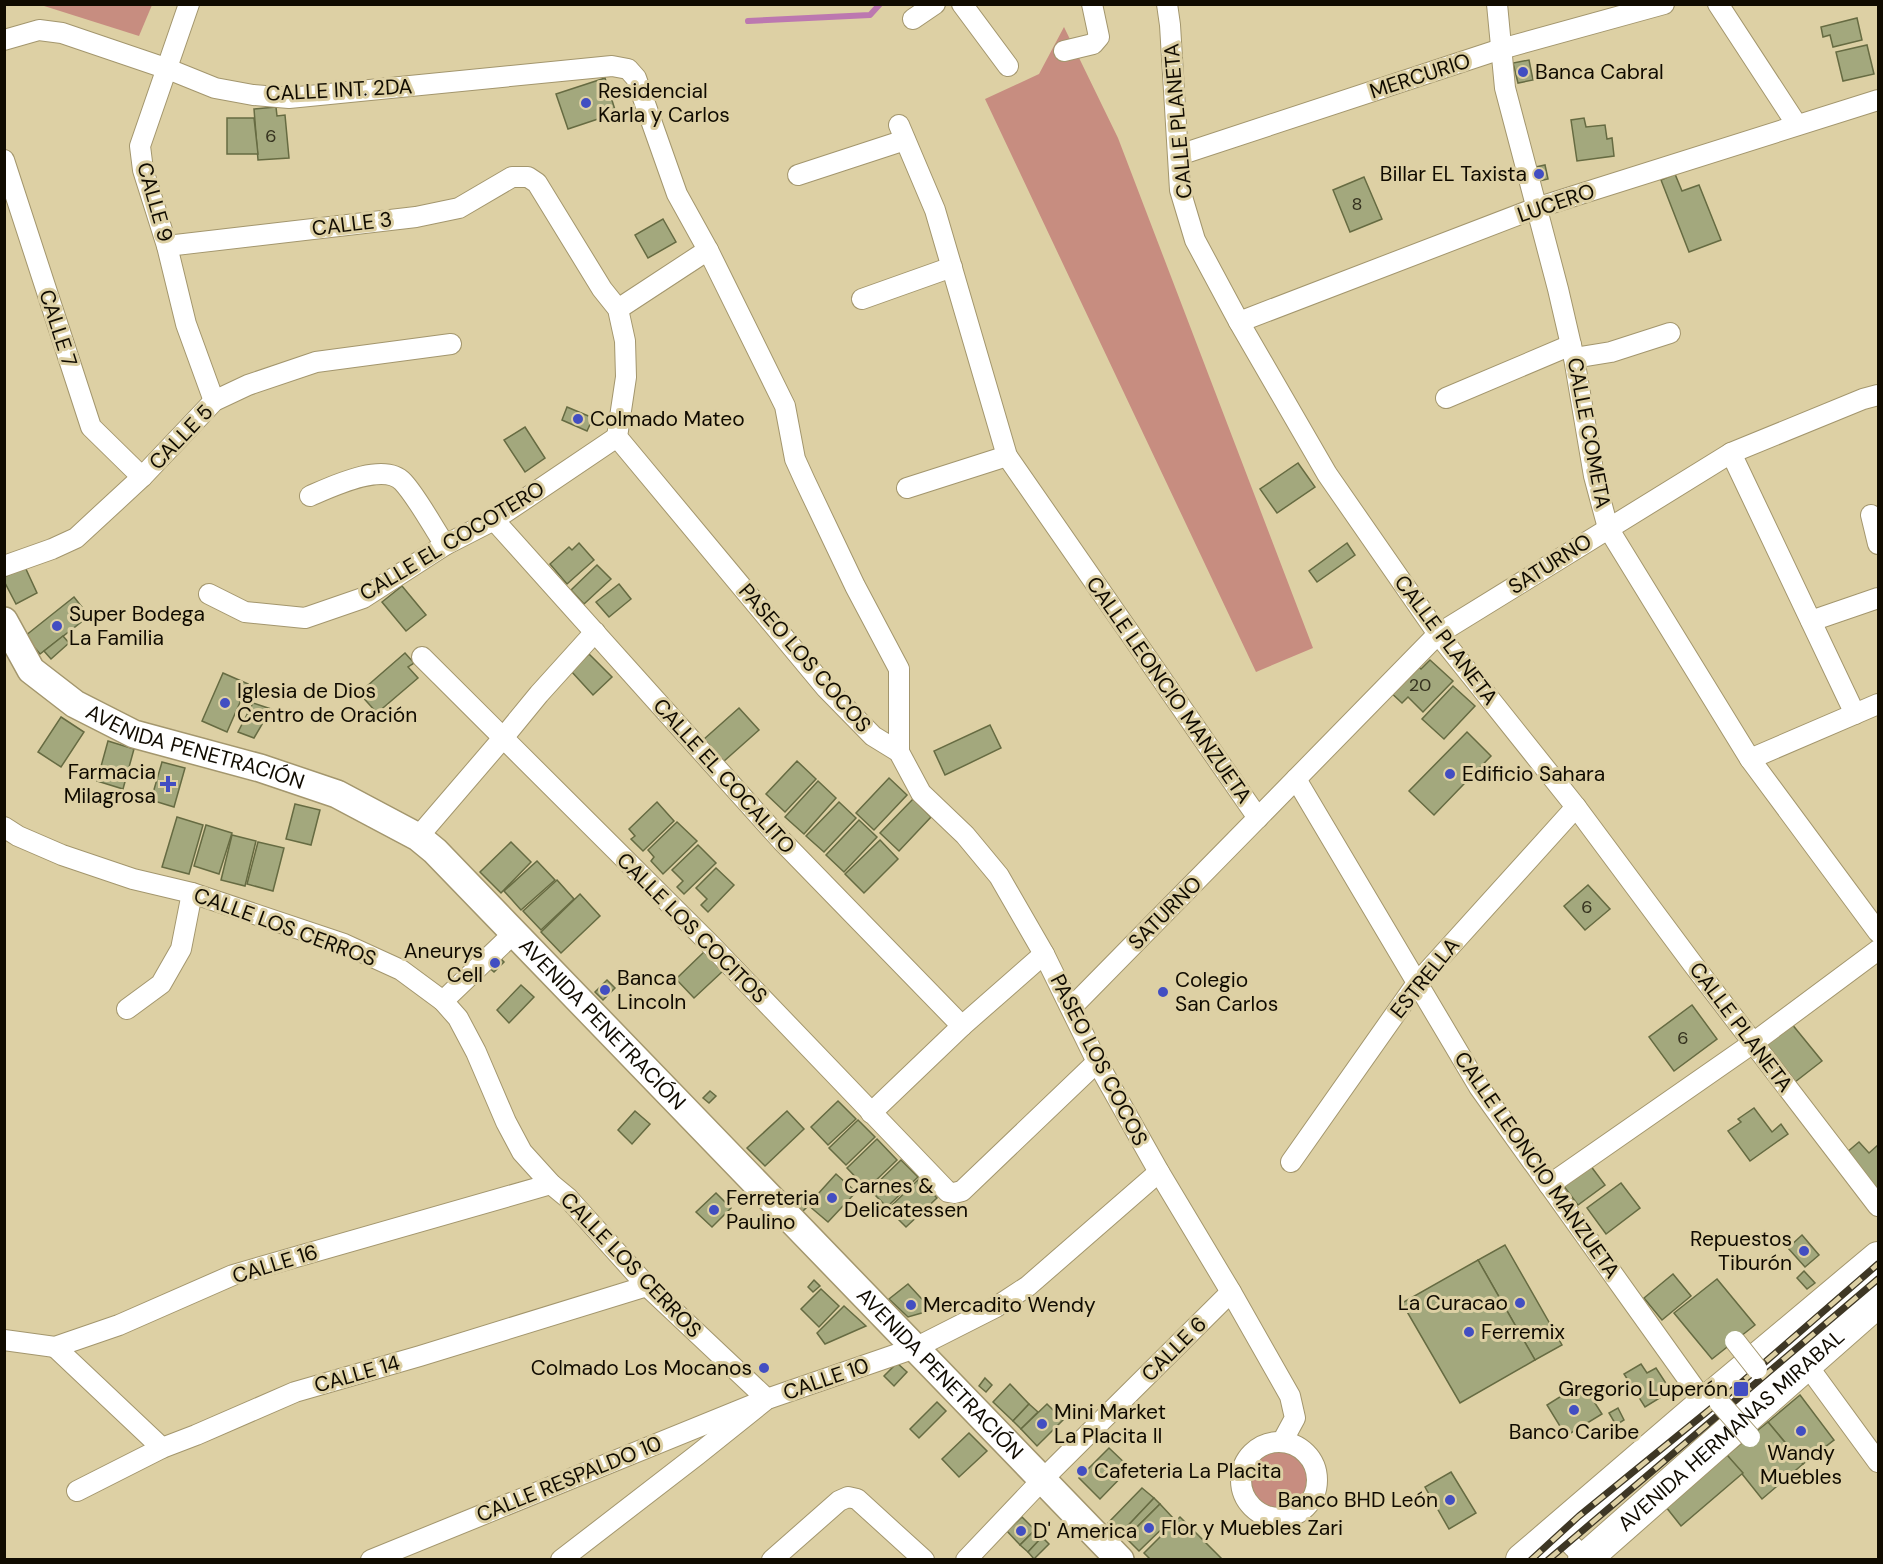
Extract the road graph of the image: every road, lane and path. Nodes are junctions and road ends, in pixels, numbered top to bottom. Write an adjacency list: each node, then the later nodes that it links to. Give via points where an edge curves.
1 (189, 4): 14 (street, CALLE 9)
2 (935, 4): 9 (street)
3 (962, 4): 13 (street)
4 (1092, 4): 12 (street, via 1100,37 1094,44)
5 (1167, 4): 17 (street, CALLE PLANETA)
6 (1497, 4): 11 (street, CALLE COMETA)
7 (1664, 4): 11 (street, MERCURIO)
8 (1718, 4): 16 (street)
9 (913, 19)
10 (4, 40): 14 (street, CALLE INT. 2DA, via 39,30 62,33)
11 (1501, 49): 17 (street, MERCURIO); 20 (street, CALLE COMETA, via 1505,88)
12 (1064, 51)
13 (1008, 66)
14 (168, 69): 21 (street, CALLE 9, via 140,146 143,170); 22 (street, CALLE INT. 2DA, via 215,88 289,98 612,66 628,69 636,78 676,194)
15 (1878, 100): 16 (street, LUCERO)
16 (1797, 125): 20 (street, LUCERO)
17 (1179, 155): 26 (street, CALLE PLANETA, via 1180,190 1195,240)
18 (4, 160): 36 (street, CALLE 7, via 92,427)
19 (798, 175): 23 (street, CALLE LEONCIO MANZUETA, via 902,132 935,210)
20 (1536, 208): 26 (street, LUCERO); 29 (street, CALLE COMETA)
21 (167, 246): 25 (street, CALLE 3, via 416,217 459,208 512,177 528,177 537,183); 32 (street, CALLE 9, via 186,324)
22 (708, 250): 25 (street); 55 (street, via 785,406 795,459 805,482 899,669)
23 (952, 267): 24 (street); 35 (street, CALLE LEONCIO MANZUETA)
24 (862, 299)
25 (618, 309): 33 (street, via 625,341 626,377)
26 (1239, 322): 50 (street, CALLE PLANETA, via 1327,474)
27 (1670, 333): 29 (street, via 1611,352)
28 (451, 344): 32 (street, CALLE 5, via 316,362)
29 (1572, 351): 31 (street); 41 (street, CALLE COMETA, via 1594,476)
30 (1878, 395): 34 (street, SATURNO)
31 (1446, 398)
32 (214, 401): 36 (street, CALLE 5)
33 (617, 437): 40 (street, CALLE EL COCOTERO); 55 (street, PASEO LOS COCOS, via 826,688 873,736)
34 (1731, 453): 41 (street, SATURNO); 48 (street)
35 (1007, 456): 37 (street); 59 (street, CALLE LEONCIO MANZUETA)
36 (142, 477): 44 (street, CALLE 5, via 76,538)
37 (908, 488)
38 (310, 496): 43 (street, via 352,478 380,473 402,480)
39 (1871, 515): 42 (street)
40 (494, 519): 43 (street, CALLE EL COCOTERO); 49 (street, CALLE EL COCALITO)
41 (1608, 528): 50 (street, SATURNO); 56 (street, CALLE COMETA)
42 (1878, 544)
43 (445, 545): 45 (street, CALLE EL COCOTERO, via 363,598 305,618 245,612)
44 (4, 566)
45 (209, 594)
46 (1878, 598): 48 (street)
47 (4, 621): 61 (street, AVENIDA PENETRACIÓN, via 31,670 75,704 134,734 261,768 337,794)
48 (1811, 621): 53 (street)
49 (596, 632): 54 (street); 71 (street, CALLE EL COCALITO, via 782,841)
50 (1438, 634): 57 (street, SATURNO); 58 (street, CALLE PLANETA)
51 (422, 657): 54 (street, CALLE LOS COCITOS)
52 (1878, 704): 53 (street)
53 (1855, 714): 56 (street)
54 (503, 738): 61 (street); 74 (street, CALLE LOS COCITOS, via 710,944)
55 (899, 752): 66 (street, PASEO LOS COCOS, via 921,794 965,835 999,876)
56 (1750, 759): 63 (street, CALLE COMETA)
57 (1296, 779): 59 (street, CALLE LEONCIO MANZUETA); 67 (street, CALLE LEONCIO MANZUETA)
58 (1576, 807): 67 (street, ESTRELLA); 72 (street, CALLE PLANETA)
59 (1258, 818): 69 (street, SATURNO)
60 (4, 828): 62 (street, CALLE LOS CERROS, via 62,855 132,879)
61 (418, 837): 64 (street, AVENIDA PENETRACIÓN)
62 (192, 893): 68 (street, CALLE LOS CERROS, via 344,944 401,970); 70 (street, via 176,958 161,984)
63 (1878, 932)
64 (514, 933): 68 (street); 87 (street, AVENIDA PENETRACIÓN)
65 (1878, 950): 72 (street)
66 (1044, 954): 69 (street, PASEO LOS COCOS); 71 (street)
67 (1418, 983): 75 (street, ESTRELLA); 78 (street, CALLE LEONCIO MANZUETA, via 1479,1087)
68 (443, 1001): 77 (street, CALLE LOS CERROS, via 458,1018 476,1052 522,1152)
69 (1072, 1007): 73 (street, PASEO LOS COCOS)
70 (127, 1008)
71 (962, 1026): 74 (street)
72 (1753, 1043): 78 (street); 79 (street, CALLE PLANETA)
73 (1097, 1062): 74 (street, CALLE LOS COCITOS, via 962,1191 954,1193 948,1192); 76 (street, PASEO LOS COCOS)
74 (871, 1113)
75 (1291, 1162)
76 (1158, 1172): 82 (street, PASEO LOS COCOS); 87 (street, CALLE 10, via 1028,1286 996,1307)
77 (551, 1184): 81 (street, CALLE LOS CERROS); 86 (street, CALLE 16, via 233,1275 119,1326)
78 (1549, 1185): 91 (street, CALLE LEONCIO MANZUETA)
79 (1878, 1206)
80 (1878, 1258): 91 (main road, AVENIDA HERMANAS MIRABAL)
81 (647, 1286): 90 (street, CALLE LOS CERROS); 94 (street, CALLE 14, via 295,1392)
82 (1231, 1292): 93 (street, PASEO LOS COCOS, via 1290,1396 1295,1418); 96 (street, CALLE 6)
83 (1878, 1301): 88 (main road, AVENIDA HERMANAS MIRABAL)
84 (4, 1340): 86 (street, CALLE 16)
85 (1735, 1341): 89 (street, bridge)
86 (55, 1347): 94 (street)
87 (915, 1348): 90 (street, CALLE 10); 96 (street, AVENIDA PENETRACIÓN)
88 (1807, 1365): 95 (street); 99 (main road, AVENIDA HERMANAS MIRABAL)
89 (1758, 1369)
90 (767, 1399): 100 (street, CALLE RESPALDO 10); 101 (street, CALLE 10)
91 (1712, 1402): 92 (street, CALLE LEONCIO MANZUETA, bridge); 98 (main road, AVENIDA HERMANAS MIRABAL)
92 (1750, 1437)
93 (1282, 1442)
94 (162, 1448): 97 (street, CALLE 14)
95 (1878, 1462)
96 (1042, 1480): 104 (street, CALLE 6); 105 (street, AVENIDA PENETRACIÓN)
97 (77, 1491)
98 (1557, 1530): 99 (street); 106 (main road, AVENIDA HERMANAS MIRABAL)
99 (1585, 1559)
100 (371, 1560)
101 (561, 1560)
102 (772, 1560): 103 (street, via 848,1497 857,1499)
103 (924, 1560)
104 (966, 1560)
105 (1120, 1560)
106 (1522, 1560)

